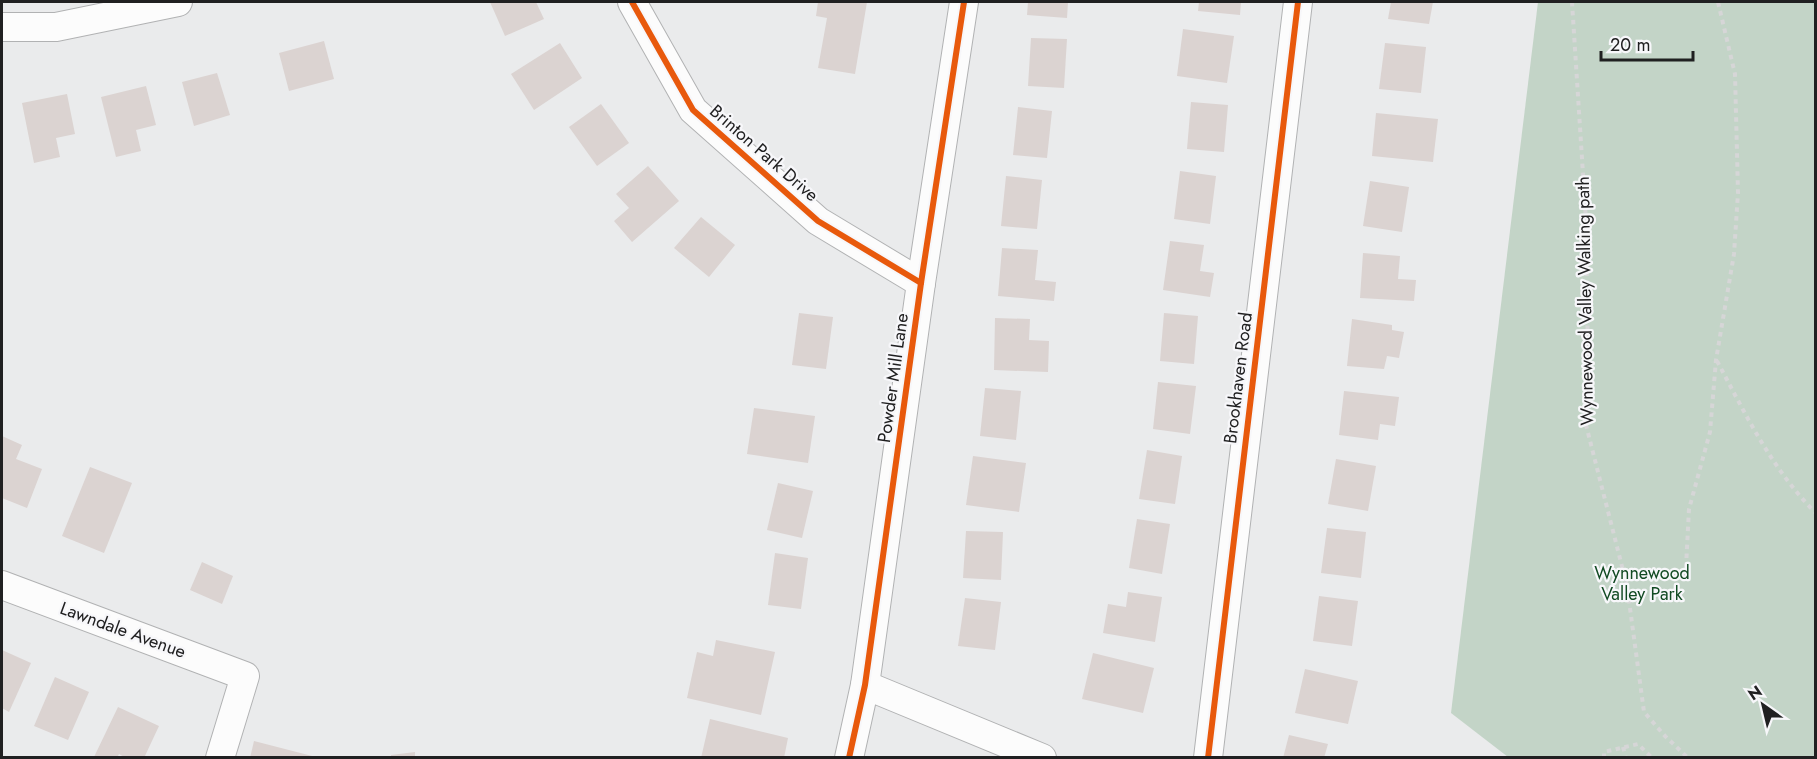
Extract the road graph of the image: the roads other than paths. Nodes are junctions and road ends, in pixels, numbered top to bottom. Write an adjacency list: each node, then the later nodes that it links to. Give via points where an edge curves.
1 (178, 2): 5 (street, via 56,27)
2 (632, 2): 6 (street, Brinton Park Drive, via 693,110 818,221)
3 (964, 2): 6 (street, Powder Mill Lane)
4 (1298, 2): 12 (street, Brookhaven Road)
5 (2, 27)
6 (921, 283): 8 (street, Powder Mill Lane)
7 (2, 585): 9 (street, Lawndale Avenue, via 245,675)
8 (865, 685): 10 (street, Powder Mill Lane); 11 (street)
9 (220, 758)
10 (849, 758)
11 (1042, 758)
12 (1208, 758)

